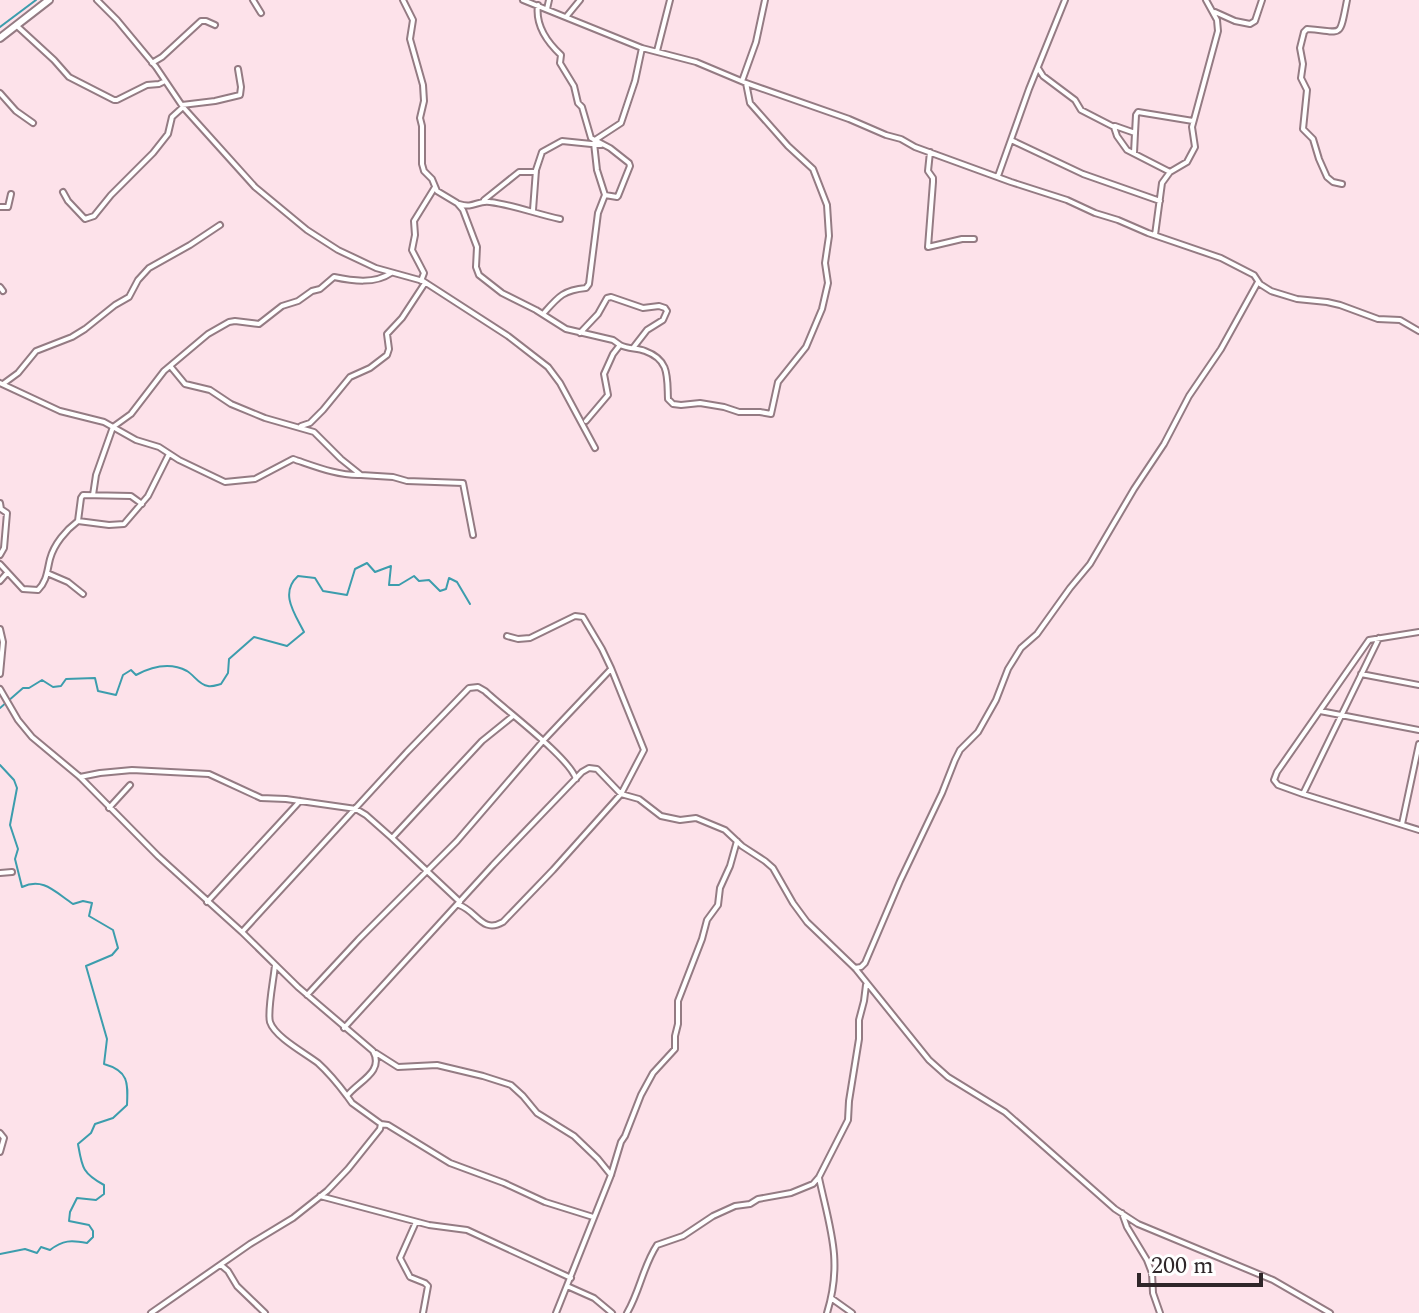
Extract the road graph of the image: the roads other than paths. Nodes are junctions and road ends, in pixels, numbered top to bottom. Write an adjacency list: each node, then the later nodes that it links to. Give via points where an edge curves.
1 (49, 0): 20 (main road)
2 (97, 0): 24 (street)
3 (253, 0): 17 (street)
4 (403, 0): 43 (street, via 413,20 410,39 423,85 422,164)
5 (523, 0): 14 (street)
6 (549, 0): 15 (street)
7 (580, 0): 18 (street)
8 (670, 0): 23 (street)
9 (765, 0): 28 (street)
10 (1065, 0): 25 (street)
11 (1206, 0): 16 (street)
12 (1262, 0): 16 (street, via 1250,24)
13 (1347, 0): 42 (street, via 1339,31 1307,29 1300,48 1307,93 1303,129 1313,139 1327,177)
14 (538, 5): 15 (street); 36 (street, via 541,29 561,55)
15 (547, 9): 18 (street)
16 (1213, 11): 31 (street, via 1218,31)
17 (261, 13)
18 (566, 17): 22 (street)
19 (215, 25): 24 (street, via 201,21)
20 (17, 26): 21 (main road); 27 (street, via 69,77 114,100)
21 (0, 38)
22 (642, 48): 23 (street); 36 (street, via 621,123)
23 (657, 51): 28 (street)
24 (152, 63): 27 (street)
25 (1038, 67): 33 (street, via 1081,110); 35 (street)
26 (238, 69): 30 (street, via 240,95)
27 (165, 81): 30 (street)
28 (744, 82): 37 (street); 63 (street, via 750,103 813,169 827,205 828,288 815,330 778,382 771,414 673,404 664,364)
29 (0, 93): 32 (street)
30 (183, 106): 44 (street, via 153,153 94,216 85,219); 56 (street, via 255,187 307,230)
31 (1194, 121): 34 (street, via 1138,112); 40 (street, via 1193,153)
32 (33, 123)
33 (1113, 126): 34 (street); 38 (street)
34 (1135, 133): 38 (street)
35 (1011, 140): 41 (street); 48 (street, via 1083,174)
36 (593, 141): 39 (street, via 557,143 542,152); 46 (street); 46 (street, via 630,164 618,196)
37 (930, 152): 41 (street); 55 (street, via 928,247)
38 (1134, 153): 40 (street)
39 (536, 172): 47 (street, via 519,172); 51 (street)
40 (1170, 172): 48 (street)
41 (998, 176): 54 (street)
42 (1342, 184)
43 (435, 187): 49 (street); 57 (street, via 413,223 411,247)
44 (63, 192)
45 (11, 194): 50 (street, via 8,207)
46 (605, 195): 59 (street, via 589,284 567,291)
47 (482, 201): 49 (street, via 468,207); 51 (street)
48 (1160, 201): 54 (street)
49 (457, 203): 59 (street, via 477,247 479,275)
50 (0, 207)
51 (533, 210): 52 (street)
52 (560, 219)
53 (220, 225): 65 (street, via 149,268 129,297 72,337 36,351)
54 (1155, 235): 58 (street, via 1221,258)
55 (974, 239)
56 (391, 273): 57 (street); 64 (street, via 376,280 334,277 259,324 231,321)
57 (423, 282): 67 (street, via 387,334 387,355 350,377 310,423); 69 (street, via 548,367)
58 (1258, 282): 60 (street, via 1291,298 1400,320); 117 (street, via 1090,564 1014,658 978,732 960,750)
59 (543, 314): 61 (street)
60 (1419, 331)
61 (580, 333): 62 (street); 63 (street, via 607,298 665,308 663,320)
62 (620, 345): 63 (street); 66 (street, via 604,374 608,395)
63 (633, 348)
64 (171, 366): 67 (street, via 185,384); 68 (street, via 131,414)
65 (1, 384): 68 (street, via 60,411)
66 (586, 421)
67 (299, 426): 71 (street, via 314,432)
68 (113, 427): 70 (street); 72 (street)
69 (595, 448)
70 (169, 454): 71 (street, via 229,482 255,479 292,459); 74 (street)
71 (361, 475): 76 (street, via 463,483)
72 (93, 495): 74 (street, via 131,496); 75 (street, via 82,496)
73 (0, 503): 77 (street, via 7,513)
74 (142, 504): 75 (street, via 124,524)
75 (78, 521): 80 (street, via 55,547)
76 (473, 535)
77 (0, 555)
78 (0, 564): 79 (street)
79 (7, 573): 80 (street, via 27,591 38,590); 81 (street)
80 (47, 573): 82 (street)
81 (0, 581)
82 (83, 594)
83 (0, 629): 88 (street)
84 (1419, 632): 86 (street)
85 (507, 636): 87 (street, via 530,638 581,616)
86 (1379, 638): 89 (street); 92 (street, via 1369,640)
87 (611, 668): 96 (street); 101 (street, via 644,746)
88 (0, 674)
89 (1361, 674): 90 (street); 93 (street)
90 (1419, 685)
91 (0, 689): 98 (street, via 32,737)
92 (1320, 711): 93 (street); 102 (street, via 1275,776 1275,783)
93 (1340, 715): 95 (street); 102 (street)
94 (513, 716): 96 (street); 105 (street, via 482,689 469,688); 108 (street, via 482,741)
95 (1419, 730)
96 (543, 741): 99 (street); 110 (street)
97 (1419, 744): 106 (street)
98 (80, 777): 103 (street, via 132,770 209,774 261,798); 104 (street)
99 (576, 779): 101 (street, via 586,769 597,769); 114 (street)
100 (130, 785): 104 (street)
101 (621, 794): 109 (street, via 639,799 661,816 696,818); 114 (street, via 499,925 483,923)
102 (1303, 794): 106 (street)
103 (300, 801): 105 (street); 113 (street)
104 (109, 808): 113 (street)
105 (356, 809): 108 (street); 115 (street)
106 (1401, 825): 107 (street)
107 (1419, 830)
108 (392, 838): 110 (street)
109 (737, 841): 118 (street, via 773,868 807,922); 127 (street, via 718,905 707,920 678,1001 675,1049 649,1079)
110 (426, 871): 114 (street); 120 (street)
111 (12, 872): 112 (street)
112 (0, 873)
113 (207, 902): 115 (street)
114 (459, 904): 121 (street)
115 (242, 932): 116 (street)
116 (275, 965): 120 (street); 123 (street, via 270,1023)
117 (863, 966): 118 (street); 119 (street)
118 (855, 968): 119 (street)
119 (865, 981): 128 (street, via 848,1120); 132 (street, via 929,1060 1005,1112)
120 (307, 995): 121 (street)
121 (344, 1028): 122 (street)
122 (373, 1051): 123 (street, via 375,1067); 127 (street, via 398,1067 437,1065 511,1085 537,1113 574,1136)
123 (347, 1096): 124 (street)
124 (381, 1124): 131 (street); 133 (street, via 466,1170)
125 (0, 1133): 126 (street)
126 (0, 1152)
127 (611, 1175): 133 (street)
128 (819, 1177): 129 (street); 130 (street)
129 (813, 1184): 130 (street); 144 (street, via 735,1206 657,1245)
130 (821, 1186): 138 (street, via 835,1248)
131 (320, 1196): 134 (street); 135 (street)
132 (1122, 1213): 147 (street, via 1152,1273); 148 (street, via 1273,1280)
133 (594, 1217): 136 (street)
134 (416, 1221): 136 (street, via 467,1230); 141 (street, via 400,1258 410,1277 428,1286)
135 (221, 1265): 139 (street); 140 (street)
136 (571, 1278): 137 (street)
137 (566, 1286): 142 (street); 143 (street)
138 (831, 1298): 145 (street); 146 (street)
139 (151, 1313)
140 (265, 1313)
141 (423, 1313)
142 (556, 1313)
143 (612, 1313)
144 (627, 1313)
145 (827, 1313)
146 (852, 1313)
147 (1160, 1313)
148 (1330, 1313)

